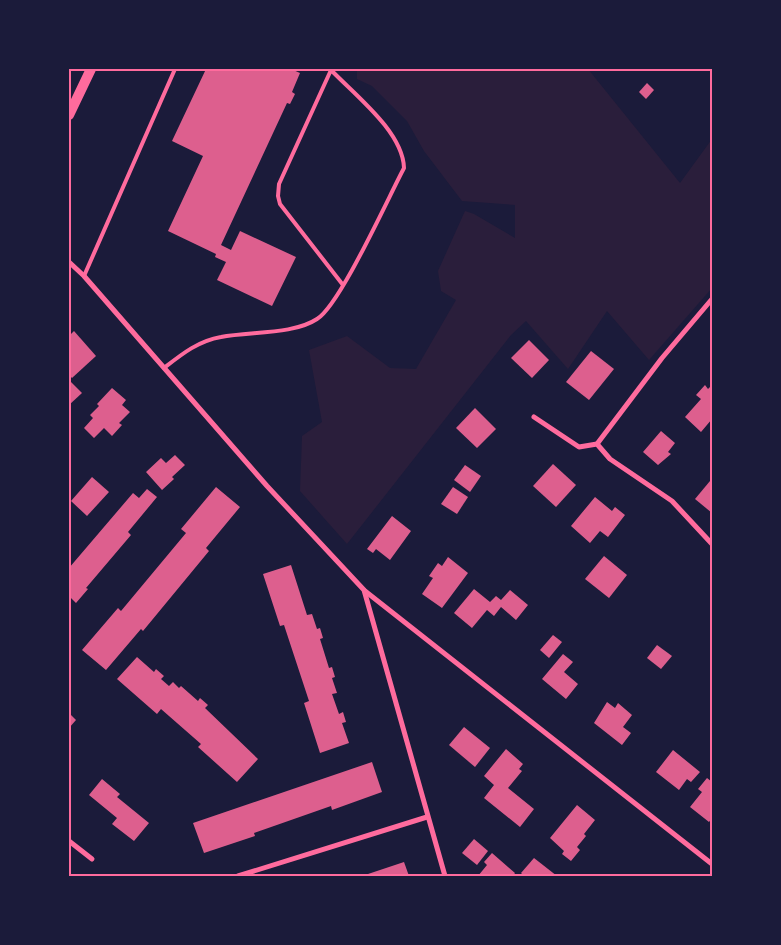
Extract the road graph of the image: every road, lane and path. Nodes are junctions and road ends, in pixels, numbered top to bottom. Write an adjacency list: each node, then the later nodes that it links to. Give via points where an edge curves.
1 (91, 69): 4 (main road)
2 (176, 69): 6 (lane)
3 (330, 70): 7 (lane, via 279,184 278,196 294,224); 7 (lane, via 383,123 404,155 404,168)
4 (69, 115)
5 (69, 262): 6 (street)
6 (84, 276): 9 (street)
7 (343, 285): 9 (lane, via 332,305 309,324 220,337 187,350)
8 (712, 299): 11 (street, via 662,358)
9 (164, 368): 13 (street)
10 (534, 417): 11 (street, via 579,447)
11 (597, 444): 12 (street, via 610,459 672,501)
12 (712, 544)
13 (364, 590): 14 (street); 17 (street)
14 (427, 817): 18 (street); 19 (street)
15 (69, 841): 16 (street)
16 (92, 859)
17 (712, 864)
18 (238, 876)
19 (445, 876)

